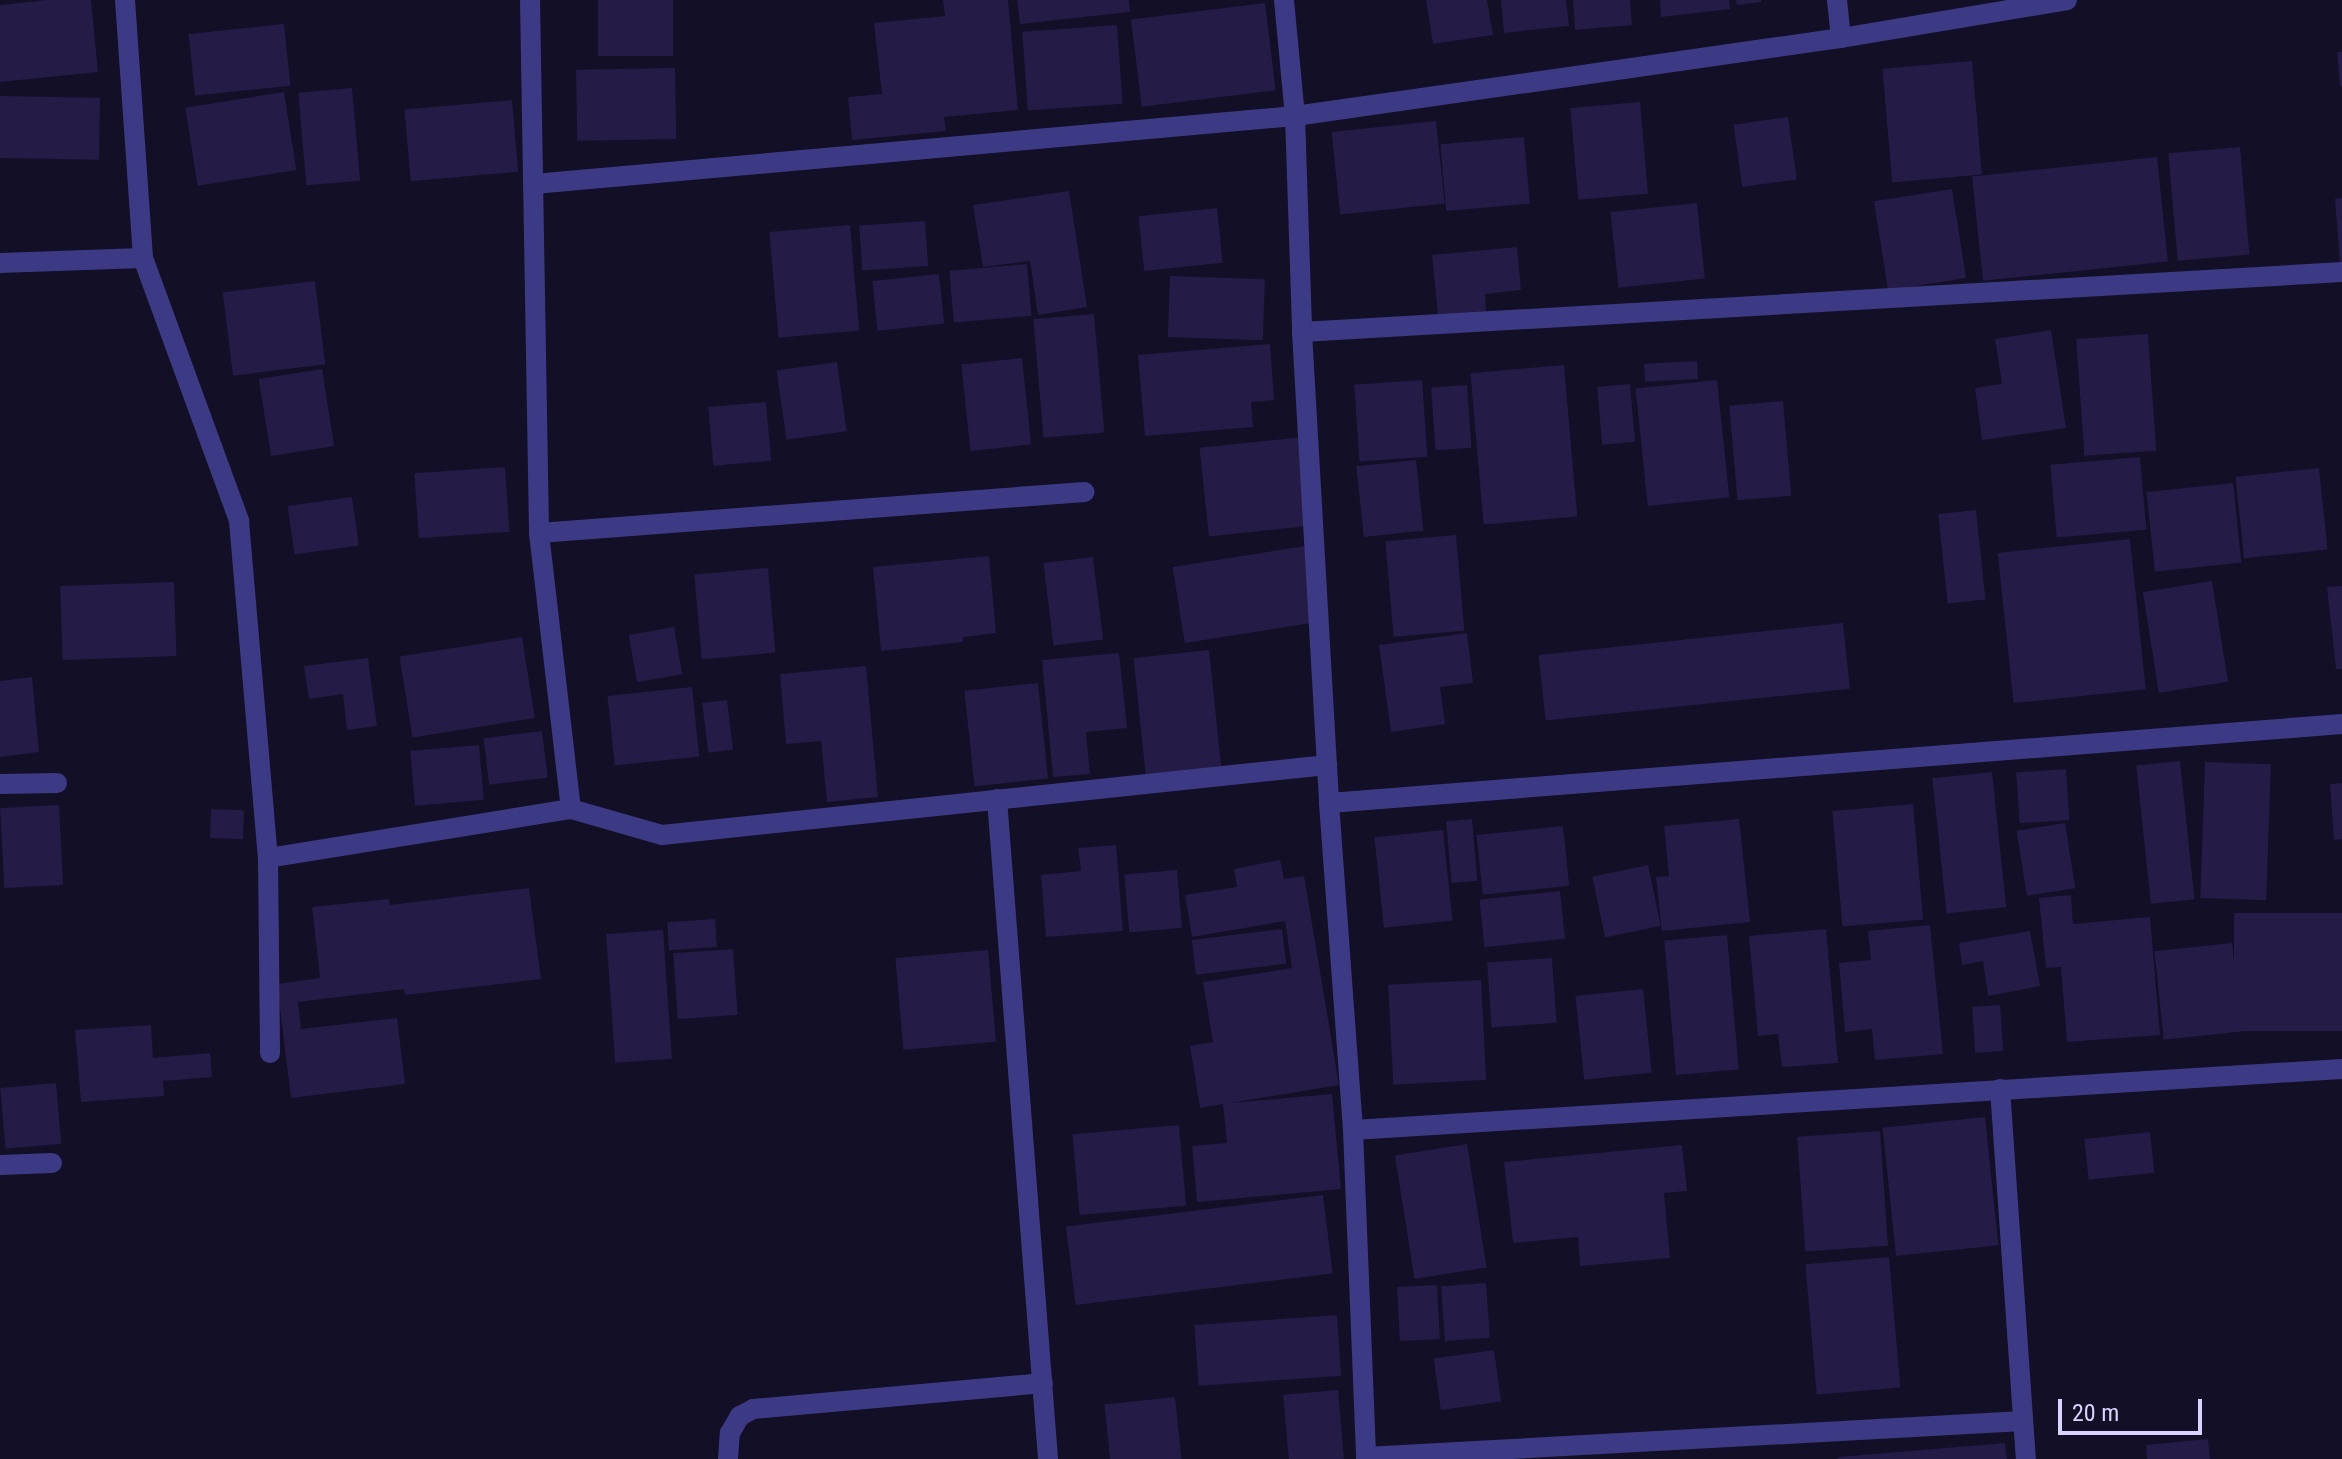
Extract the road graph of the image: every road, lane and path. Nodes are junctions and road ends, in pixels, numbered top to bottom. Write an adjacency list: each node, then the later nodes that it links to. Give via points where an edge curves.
1 (125, 0): 9 (street)
2 (530, 0): 8 (street)
3 (1284, 0): 7 (street)
4 (1837, 0): 6 (street)
5 (2067, 0): 6 (street)
6 (1841, 38): 7 (street)
7 (1295, 116): 8 (street); 12 (street)
8 (534, 184): 14 (street)
9 (143, 258): 10 (street); 22 (street, via 239,521)
10 (0, 263)
11 (2342, 272): 12 (street)
12 (1302, 332): 16 (street)
13 (1084, 492): 14 (street)
14 (539, 533): 21 (street)
15 (2342, 724): 20 (street)
16 (1327, 765): 19 (street); 20 (street)
17 (57, 783): 18 (street)
18 (0, 784)
19 (997, 799): 21 (street, via 662,835); 29 (street)
20 (1329, 803): 26 (street)
21 (571, 809): 22 (street)
22 (268, 858): 23 (street)
23 (270, 1053)
24 (2342, 1069): 25 (street)
25 (2000, 1089): 26 (street); 30 (street)
26 (1353, 1130): 31 (street)
27 (52, 1163): 28 (street)
28 (0, 1165)
29 (1043, 1383): 32 (street, via 753,1409 740,1416 730,1433); 33 (street)
30 (2023, 1421): 31 (street); 34 (street)
31 (1366, 1458)
32 (728, 1459)
33 (1048, 1459)
34 (2026, 1459)

